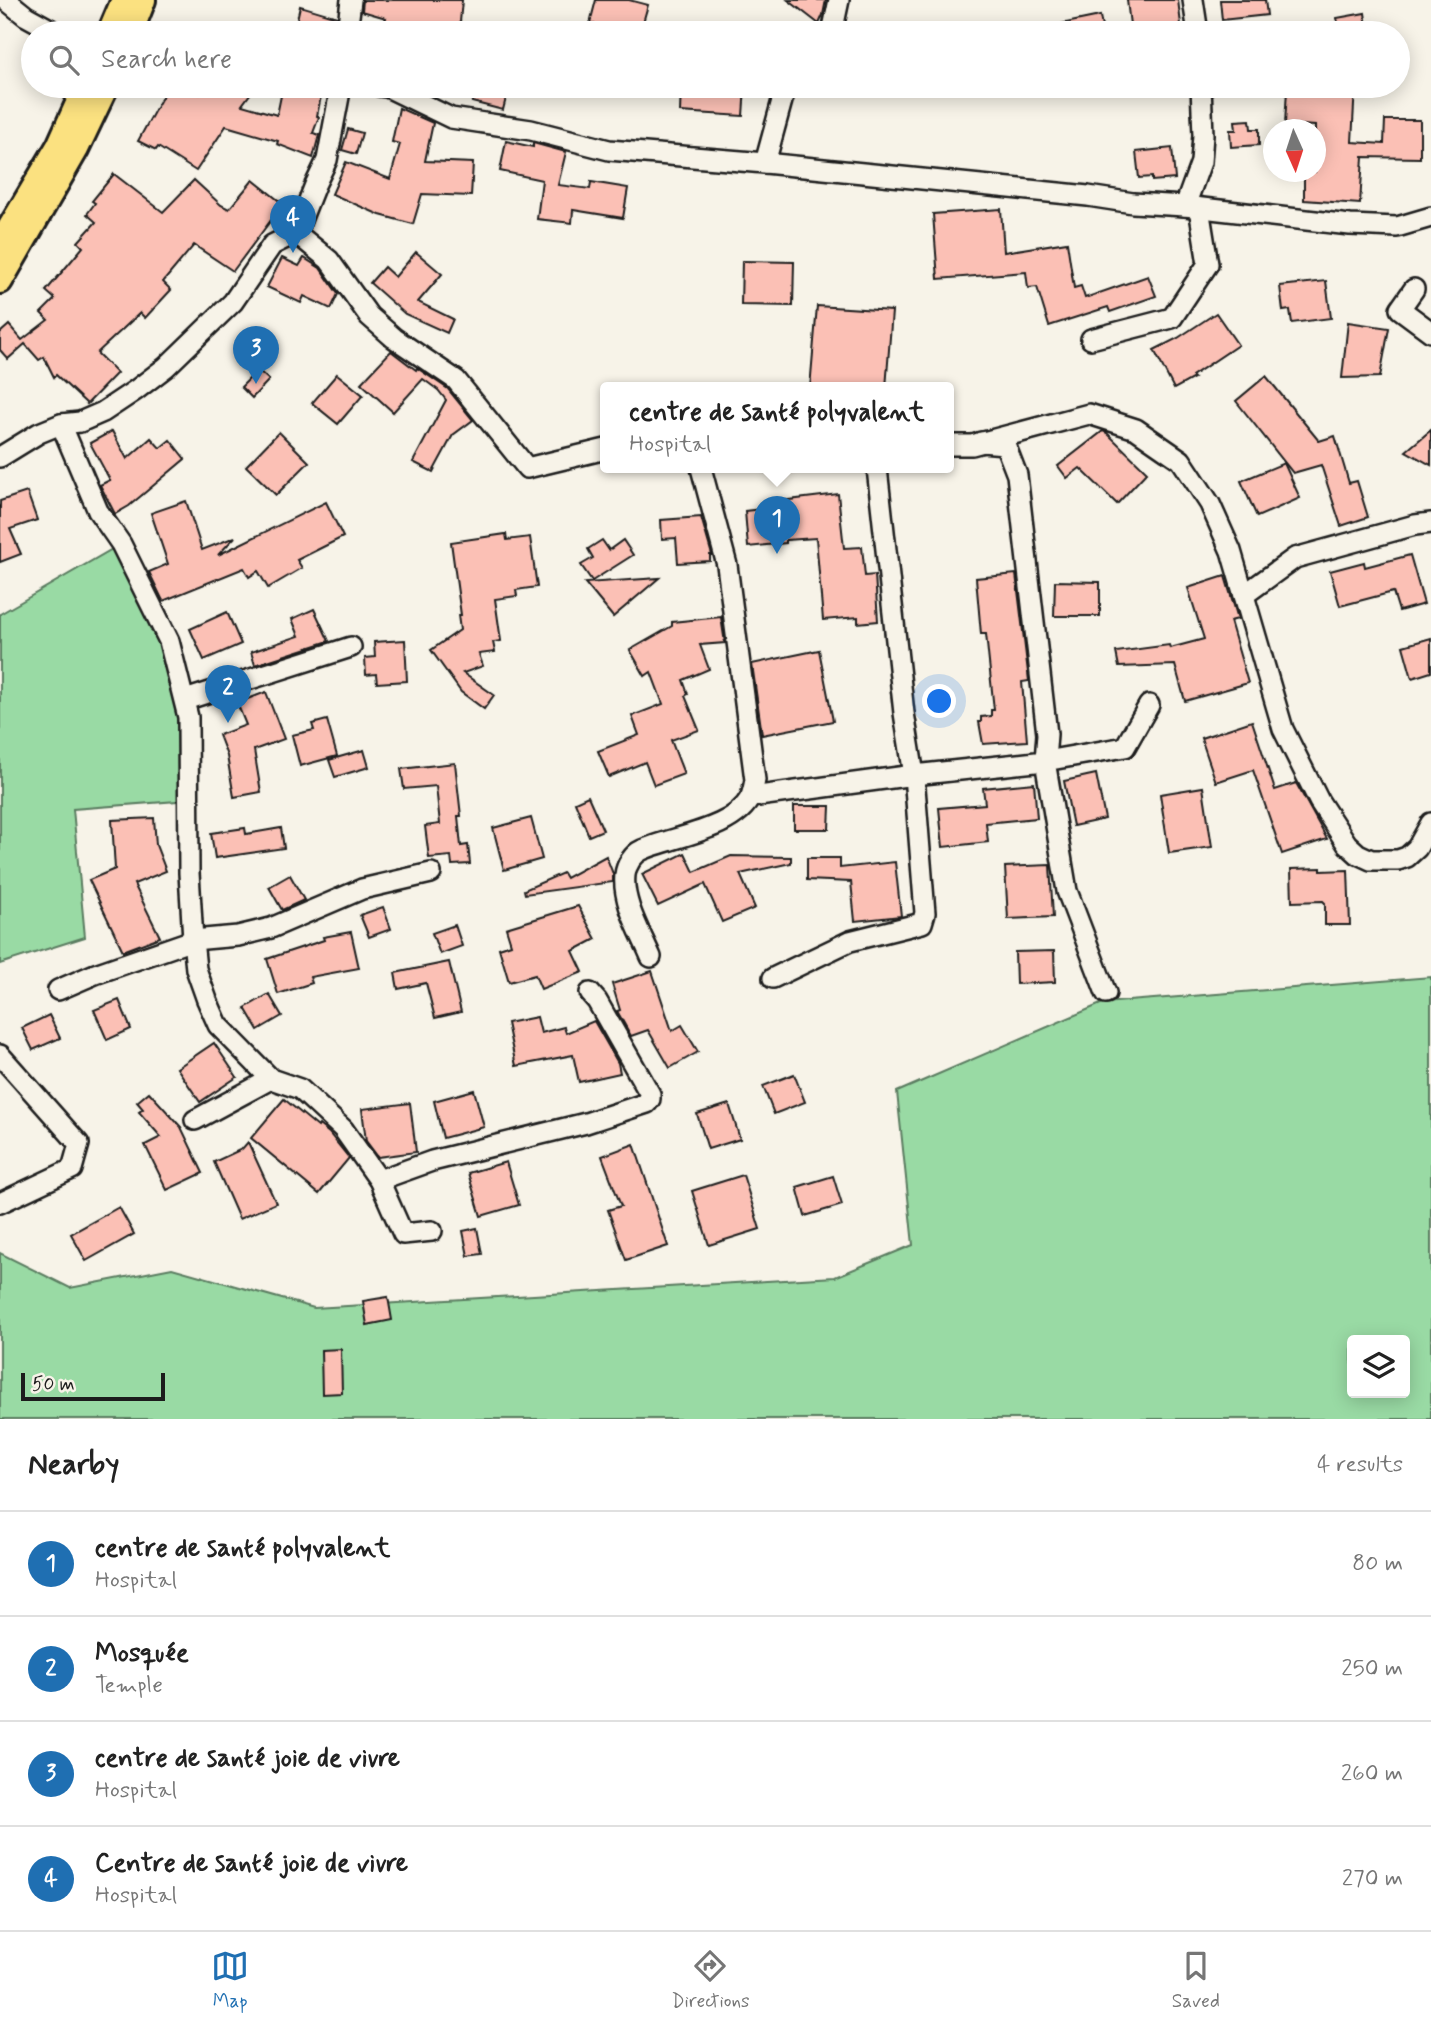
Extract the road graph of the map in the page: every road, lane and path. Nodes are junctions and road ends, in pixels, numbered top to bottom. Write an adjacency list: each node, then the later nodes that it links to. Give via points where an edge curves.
1 (6, 0): 7 (street)
2 (124, 0): 8 (main road)
3 (143, 0): 9 (main road)
4 (351, 0): 10 (street)
5 (839, 0): 11 (street)
6 (1193, 0): 12 (street)
7 (35, 21)
8 (115, 21)
9 (135, 21)
10 (348, 21)
11 (835, 21)
12 (1196, 21)
13 (81, 98): 23 (main road, via 59,146)
14 (100, 98): 24 (main road)
15 (339, 98): 22 (street, via 327,160)
16 (410, 98): 19 (street, via 451,118 531,130 609,150)
17 (783, 98): 19 (street)
18 (1201, 98): 20 (street, via 1201,162)
19 (765, 163): 20 (street)
20 (1192, 207): 21 (street, via 1362,226 1396,227); 27 (street, via 1208,264 1172,318)
21 (1431, 217)
22 (296, 233): 28 (street, via 272,245 233,302 166,367 103,412); 31 (street, via 329,260 369,316 456,380 527,468)
23 (0, 245)
24 (0, 281)
25 (1414, 289): 26 (street, via 1400,309)
26 (1431, 332)
27 (1091, 339)
28 (61, 424): 32 (street); 38 (street, via 98,511 121,544 169,641)
29 (981, 442): 30 (street); 36 (street, via 1089,414 1136,429 1181,460 1210,504); 40 (street, via 1005,444 1017,475 1047,734)
30 (954, 444)
31 (600, 450)
32 (0, 457)
33 (702, 473): 42 (street, via 727,565 755,780)
34 (878, 473): 41 (street)
35 (1431, 523): 36 (street, via 1295,558)
36 (1244, 595): 43 (street, via 1283,729 1319,801 1347,844 1371,860 1398,860 1417,848)
37 (351, 647): 38 (street)
38 (185, 700): 45 (street)
39 (1149, 705): 40 (street, via 1125,747)
40 (1045, 761): 41 (street); 50 (street, via 1067,891)
41 (914, 775): 42 (street); 47 (street, via 925,913 922,923 850,941)
42 (751, 797): 46 (street, via 706,831 641,850 631,858 624,877 629,904)
43 (1431, 823)
44 (431, 873): 45 (street, via 362,890 271,928)
45 (193, 940): 48 (street); 52 (street, via 196,969 218,1026)
46 (651, 957)
47 (773, 978)
48 (58, 990)
49 (590, 993): 54 (street, via 650,1094 648,1103 586,1124 432,1161)
50 (1106, 993)
51 (0, 1055): 55 (street, via 79,1144 72,1169)
52 (271, 1079): 53 (street); 54 (street, via 300,1089 343,1129)
53 (195, 1120)
54 (379, 1180): 56 (street, via 403,1234)
55 (0, 1203)
56 (432, 1230)

